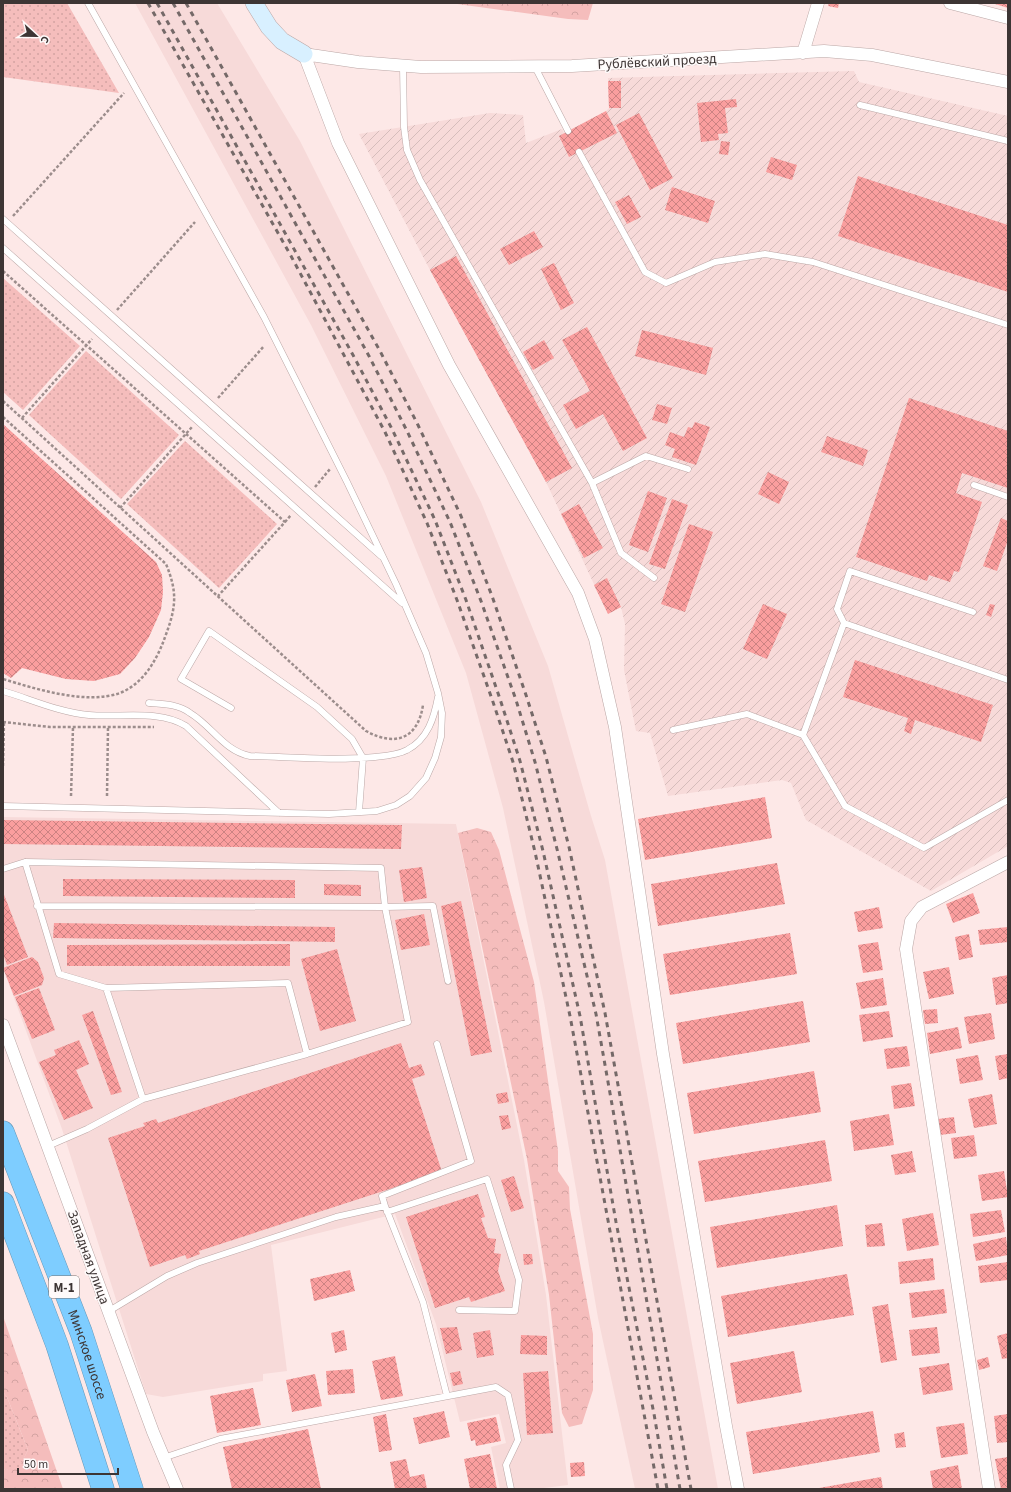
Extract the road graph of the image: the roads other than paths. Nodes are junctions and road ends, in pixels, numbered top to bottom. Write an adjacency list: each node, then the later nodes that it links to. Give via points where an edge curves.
1 (88, 3): 22 (lane, via 264,317)
2 (254, 3): 7 (street, via 269,27 282,41)
3 (818, 3): 6 (street)
4 (950, 3): 5 (street)
5 (1008, 18)
6 (803, 53): 8 (street, Рублёвский проезд, via 572,66); 10 (street, Рублёвский проезд, via 824,51 872,55)
7 (304, 54): 9 (street, Рублёвский проезд); 62 (street, via 338,143 449,365 578,593 594,639 615,727 664,1061)
8 (534, 65): 9 (street, Рублёвский проезд); 12 (lane)
9 (402, 66): 19 (lane, via 407,150 420,180)
10 (1008, 82)
11 (860, 105): 13 (lane)
12 (568, 131)
13 (1008, 141)
14 (579, 152): 17 (lane, via 645,272 666,283 715,262 765,254 813,262)
15 (5, 221): 22 (lane)
16 (3, 248): 24 (lane)
17 (1008, 325)
18 (688, 469): 19 (lane, via 646,456)
19 (592, 483): 23 (lane, via 621,553)
20 (974, 486): 21 (lane)
21 (1008, 497)
22 (383, 558): 24 (lane)
23 (654, 578)
24 (405, 605): 29 (lane, via 426,653)
25 (973, 612): 26 (lane, via 850,571 837,609)
26 (844, 623): 27 (lane); 33 (lane)
27 (1008, 680)
28 (3, 691): 38 (lane, via 88,716 163,717 177,720)
29 (438, 693): 34 (lane, via 432,720 419,742 398,753); 37 (lane, via 442,713 441,737 426,778 410,796 396,805 377,811)
30 (148, 703): 34 (lane, via 171,705 190,712 232,750 240,754)
31 (232, 708): 34 (lane, via 181,679 209,631 317,707 352,739)
32 (673, 730): 33 (lane, via 747,714)
33 (803, 735): 35 (lane, via 845,806 924,848)
34 (363, 758): 37 (lane)
35 (1008, 800)
36 (3, 806): 38 (lane)
37 (359, 812): 38 (lane)
38 (279, 813)
39 (25, 862): 41 (lane); 42 (lane); 43 (lane, via 381,868)
40 (1008, 862): 63 (street, via 922,907 912,922 906,949)
41 (3, 869)
42 (38, 906): 43 (lane); 45 (lane, via 59,974)
43 (385, 907): 44 (lane, via 433,906); 48 (lane, via 408,1022)
44 (448, 981)
45 (106, 988): 48 (lane, via 288,983); 49 (lane)
46 (3, 1024): 51 (street, Западная улица)
47 (437, 1044): 53 (lane, via 471,1161 382,1196)
48 (307, 1054): 49 (lane)
49 (143, 1100): 51 (lane)
50 (3, 1132): 59 (highway, Минское шоссе / М-1, via 81,1332)
51 (48, 1146): 54 (street, Западная улица)
52 (3, 1203): 58 (highway, Минское шоссе / М-1, via 57,1345)
53 (386, 1209): 54 (lane, via 336,1218 197,1263 168,1276); 55 (lane, via 487,1179 519,1280 515,1310); 56 (lane, via 423,1302)
54 (109, 1310): 57 (street, Западная улица)
55 (459, 1310)
56 (447, 1396): 57 (lane, via 220,1439); 61 (lane, via 496,1387 508,1395 518,1440 506,1465)
57 (163, 1458): 60 (street, Западная улица)
58 (103, 1489)
59 (132, 1489)
60 (177, 1489)
61 (512, 1489)
62 (738, 1489)
63 (989, 1489)

